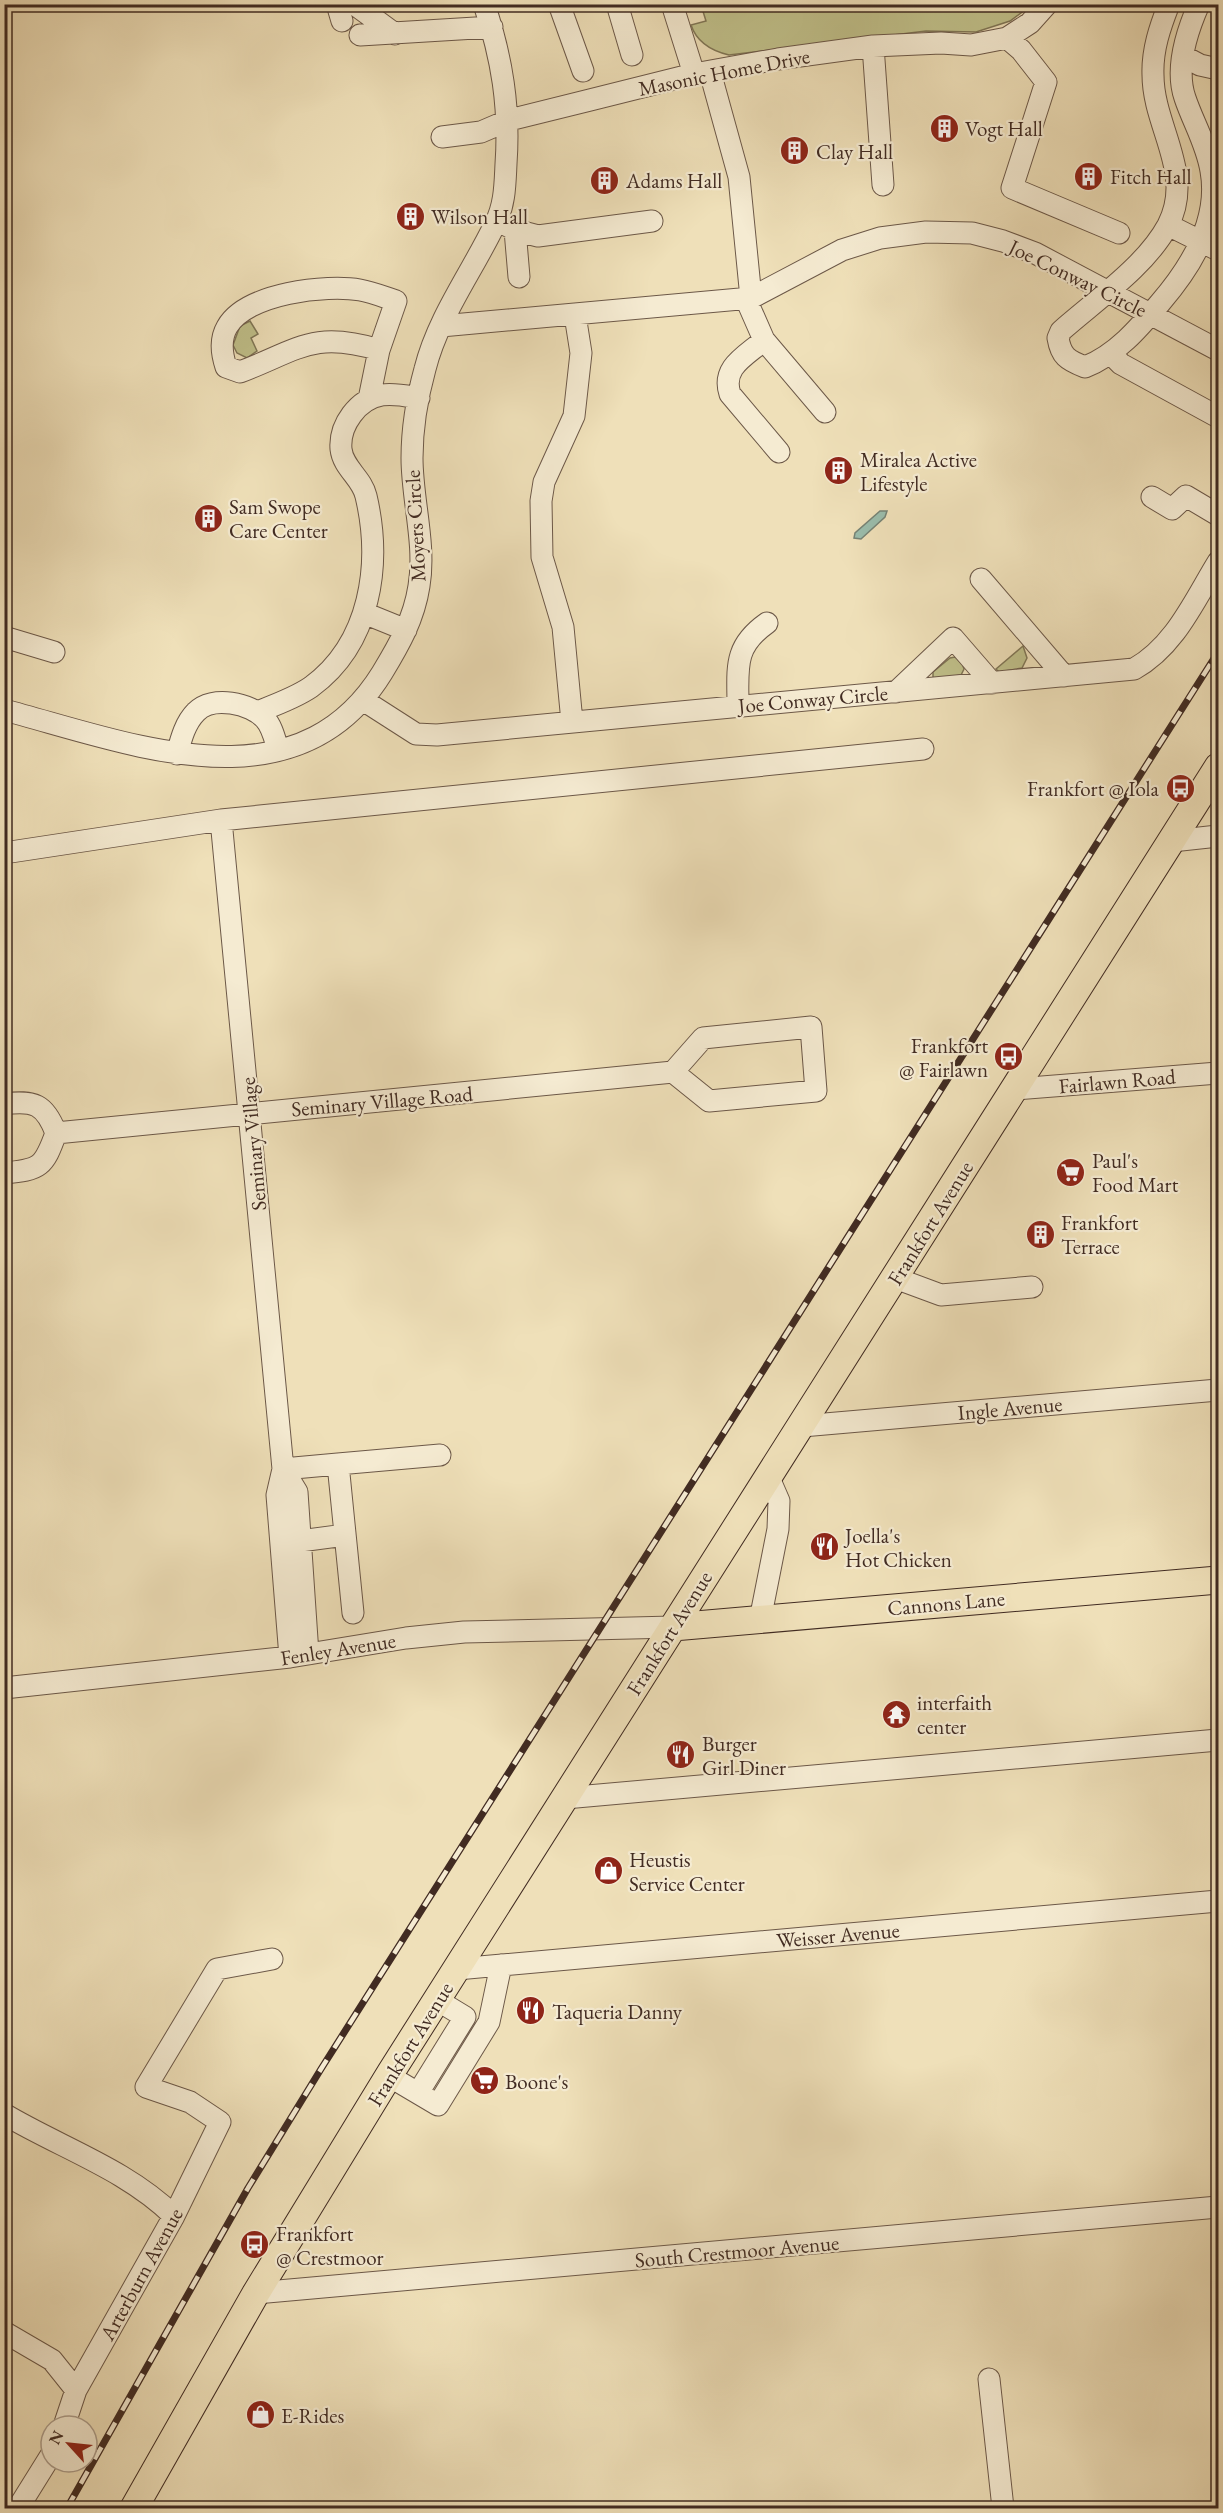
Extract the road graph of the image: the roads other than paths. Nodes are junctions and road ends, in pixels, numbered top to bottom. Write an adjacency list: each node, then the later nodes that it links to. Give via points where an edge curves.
1 (484, 4): 9 (street)
2 (559, 4): 17 (street)
3 (617, 4): 14 (street)
4 (672, 4): 18 (street)
5 (1047, 4): 12 (street, Masonic Home Drive, via 1030,23)
6 (1169, 4): 24 (street, via 1154,52 1152,76 1178,182)
7 (1199, 4): 15 (street)
8 (344, 10): 10 (street)
9 (492, 27): 10 (street); 19 (street)
10 (395, 34): 11 (street)
11 (360, 35)
12 (1007, 38): 13 (street, Masonic Home Drive, via 971,45); 25 (street, via 1046,82 1012,188)
13 (873, 46): 18 (street, Masonic Home Drive); 21 (street)
14 (632, 55)
15 (1183, 56): 16 (street); 26 (street, via 1184,96 1211,171 1207,223)
16 (1218, 69)
17 (583, 70)
18 (702, 73): 19 (street, Masonic Home Drive); 29 (street, via 739,177)
19 (509, 120): 20 (street, Masonic Home Drive, via 482,132); 23 (street, Moyers Circle)
20 (442, 137)
21 (883, 185)
22 (652, 221): 23 (street, via 538,236)
23 (506, 225): 27 (street); 32 (street, Moyers Circle)
24 (1168, 225): 26 (street); 28 (street, via 1143,260)
25 (1119, 233)
26 (1210, 246): 30 (street, via 1196,256)
27 (519, 277)
28 (1107, 291): 29 (street, Joe Conway Circle, via 1035,253 1003,241 972,233 926,232 880,238 842,250); 30 (street, Joe Conway Circle); 36 (street, via 1058,338 1060,353 1084,367)
29 (748, 298): 31 (street, Joe Conway Circle); 33 (street)
30 (1151, 314): 35 (street, Joe Conway Circle); 36 (street)
31 (575, 315): 32 (street, Joe Conway Circle); 58 (street, via 581,353 574,416 544,482 541,501 542,557 563,627)
32 (441, 326): 37 (street, Moyers Circle)
33 (764, 340): 39 (street); 41 (street, via 730,370 727,385 730,394)
34 (379, 350): 34 (street, via 396,301 361,290 333,288 276,296 245,310 227,327 222,352 226,367 240,372 295,347 320,342 350,341); 38 (street)
35 (1218, 350)
36 (1111, 354): 40 (street, via 1121,364)
37 (418, 398): 38 (street, via 382,395); 48 (street, Moyers Circle, via 412,459 420,584)
38 (369, 399): 46 (street, via 354,411 341,439 346,466 366,494 373,545 371,589)
39 (825, 412)
40 (1218, 417)
41 (779, 452)
42 (1152, 497): 43 (street, via 1172,508 1186,496)
43 (1218, 515)
44 (1218, 562): 51 (street, Joe Conway Circle, via 1168,643 1151,659 1134,669)
45 (981, 579): 51 (street)
46 (364, 613): 48 (street); 57 (street, via 344,650 318,680 287,700)
47 (767, 623): 55 (street, via 747,639 741,650)
48 (406, 630): 54 (street, Moyers Circle)
49 (4, 637): 50 (street)
50 (54, 652)
51 (1064, 676): 52 (street, Joe Conway Circle)
52 (992, 682): 53 (street, Joe Conway Circle); 53 (street, via 953,638)
53 (896, 692): 55 (street, Joe Conway Circle)
54 (363, 700): 58 (street, Joe Conway Circle, via 416,734); 59 (street, Moyers Circle, via 323,735)
55 (738, 706): 58 (street, Joe Conway Circle)
56 (4, 710): 61 (street, Moyers Circle)
57 (257, 712): 59 (street, via 266,720); 61 (street, via 225,702 204,706 188,722)
58 (572, 722)
59 (278, 749): 61 (street, Moyers Circle, via 240,757)
60 (923, 749): 63 (street)
61 (177, 754)
62 (1218, 767): 65 (main road, Frankfort Avenue)
63 (221, 820): 66 (street); 71 (street, Seminary Village)
64 (1218, 836): 65 (street)
65 (1172, 841): 69 (main road, Frankfort Avenue)
66 (4, 853)
67 (673, 1072): 67 (street, via 703,1038 811,1026 816,1092 709,1101); 71 (street, Seminary Village Road)
68 (1218, 1073): 69 (street, Fairlawn Road)
69 (1015, 1089): 74 (main road, Frankfort Avenue)
70 (4, 1104): 72 (street, via 27,1101 38,1107 48,1113)
71 (251, 1114): 72 (street, Seminary Village Road); 80 (street, Seminary Village)
72 (56, 1133): 73 (street, via 48,1155 33,1170)
73 (4, 1173)
74 (896, 1278): 75 (street, via 941,1295); 77 (main road, Frankfort Avenue)
75 (1032, 1287)
76 (1218, 1390): 77 (street, Ingle Avenue)
77 (802, 1426): 81 (main road, Frankfort Avenue)
78 (440, 1455): 79 (street)
79 (338, 1464): 80 (street); 82 (street)
80 (283, 1469): 83 (street, Seminary Village, via 297,1492); 88 (street, Seminary Village, via 277,1495)
81 (769, 1478): 86 (street, via 779,1501 778,1529); 87 (main road, Frankfort Avenue)
82 (345, 1535): 83 (street); 85 (street)
83 (300, 1541): 88 (street, Seminary Village)
84 (1218, 1580): 86 (main road, Cannons Lane)
85 (353, 1613)
86 (760, 1620): 87 (main road, Cannons Lane)
87 (673, 1627): 88 (street, Fenley Avenue, via 464,1632); 91 (main road, Frankfort Avenue)
88 (299, 1656): 89 (street, Fenley Avenue)
89 (4, 1688)
90 (1218, 1740): 91 (street)
91 (565, 1798): 95 (main road, Frankfort Avenue)
92 (1218, 1901): 94 (street, Weisser Avenue)
93 (272, 1959): 103 (street, Arterburn Avenue, via 217,1969 146,2087 190,2102 219,2122)
94 (501, 1965): 95 (street, Weisser Avenue); 98 (street)
95 (457, 1969): 96 (main road, Frankfort Avenue)
96 (437, 2000): 97 (street); 99 (main road, Frankfort Avenue)
97 (465, 2017): 98 (street); 100 (street)
98 (489, 2022): 100 (street, via 438,2105)
99 (389, 2076): 100 (street); 104 (main road, Frankfort Avenue)
100 (418, 2093)
101 (8, 2124): 103 (street, via 93,2159 158,2200)
102 (1218, 2207): 104 (street, South Crestmoor Avenue)
103 (174, 2216): 107 (street, Arterburn Avenue)
104 (256, 2293): 111 (main road, Frankfort Avenue)
105 (4, 2332): 107 (street, via 52,2360)
106 (989, 2379): 112 (street)
107 (76, 2390): 108 (street, Arterburn Avenue)
108 (68, 2414)
109 (39, 2474): 110 (street)
110 (18, 2508)
111 (134, 2508)
112 (1004, 2508)

